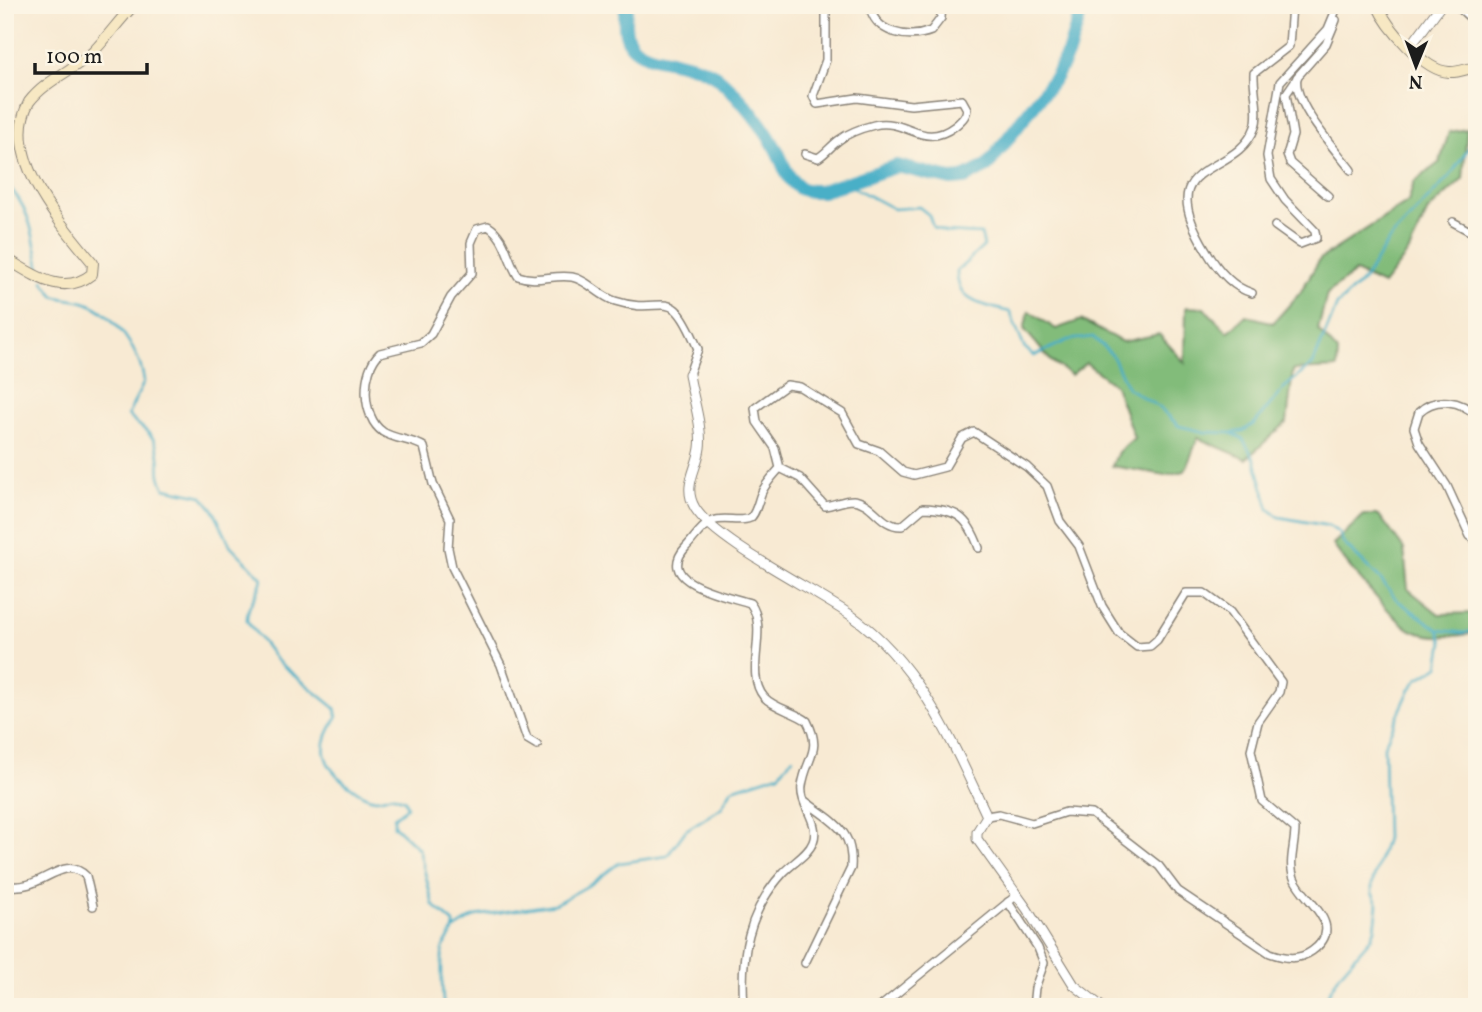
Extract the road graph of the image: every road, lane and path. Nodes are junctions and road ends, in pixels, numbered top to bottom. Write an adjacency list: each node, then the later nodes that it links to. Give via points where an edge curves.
1 (134, 5): 20 (main road, via 91,54 30,102 18,128 21,160 55,219 93,263 92,274 62,286)
2 (826, 5): 14 (street, via 826,60 813,96 817,104 857,98 911,106 962,100 967,109 966,116 937,136 883,124 840,138 818,158)
3 (870, 5): 4 (street, via 883,28 908,34 931,31 941,18)
4 (942, 5)
5 (1292, 5): 21 (street, via 1289,46 1254,73 1256,122 1251,136 1199,174 1187,198 1189,218 1212,260 1230,281)
6 (1338, 5): 13 (street, via 1330,37); 18 (street, via 1328,29 1280,82 1267,156 1271,180 1315,231 1316,238 1300,244)
7 (1377, 5): 11 (main road, via 1386,23)
8 (1441, 5): 11 (street)
9 (1456, 5): 10 (street)
10 (1477, 24)
11 (1410, 47): 12 (main road, via 1437,69 1450,72)
12 (1477, 66)
13 (1297, 77): 15 (street, via 1300,98); 16 (street, via 1286,94 1293,135 1287,155 1290,163)
14 (805, 154)
15 (1351, 170)
16 (1328, 196)
17 (1453, 222): 19 (street)
18 (1275, 226)
19 (1477, 235)
20 (5, 258)
21 (1252, 293)
22 (689, 374): 25 (street, via 701,445 688,487 695,509); 28 (street, via 698,349 680,311 670,305 618,302 576,278 536,281 518,276 496,231 483,226 472,235 472,273 450,297 431,334 421,344 380,353 370,366 370,417 382,431 424,447 433,484 450,519 452,568 501,665 527,739)
23 (1477, 416): 26 (street, via 1461,403 1433,403 1419,412 1415,428 1470,536)
24 (780, 468): 25 (street, via 762,490 750,517 722,517); 27 (street, via 800,478 825,506 860,502 892,526 902,526 923,508 962,516); 30 (street, via 775,448 754,411 764,398 787,385 800,387 842,413 859,443 874,448 909,474 945,467 962,438 974,432 1022,463 1047,486 1060,521 1079,546 1102,606 1128,642 1150,646 1186,593 1204,593 1222,605 1281,682 1258,722 1251,756 1262,801 1295,829 1294,877 1322,913 1324,937 1300,957 1270,953 1178,891 1159,866 1092,814 1066,813 1032,823 999,814)
25 (708, 523): 29 (street, via 678,555 678,572 692,584 754,608 759,687 767,700 807,720 814,738 814,754 801,788); 30 (street, via 855,617 891,653 936,709)
26 (1477, 541)
27 (979, 548)
28 (537, 745)
29 (804, 801): 37 (street, via 844,831 852,852 851,867); 38 (street, via 814,829 813,842 775,883 748,931 743,956)
30 (987, 816): 32 (street, via 977,839)
31 (5, 885): 34 (street, via 37,884 59,869 73,868 86,877)
32 (1017, 895): 33 (street); 41 (street, via 1074,985)
33 (1008, 902): 39 (street); 40 (street, via 1044,963)
34 (93, 906)
35 (1477, 930): 36 (street)
36 (1477, 942)
37 (806, 963)
38 (744, 1007)
39 (880, 1007)
40 (1033, 1007)
41 (1102, 1007)

